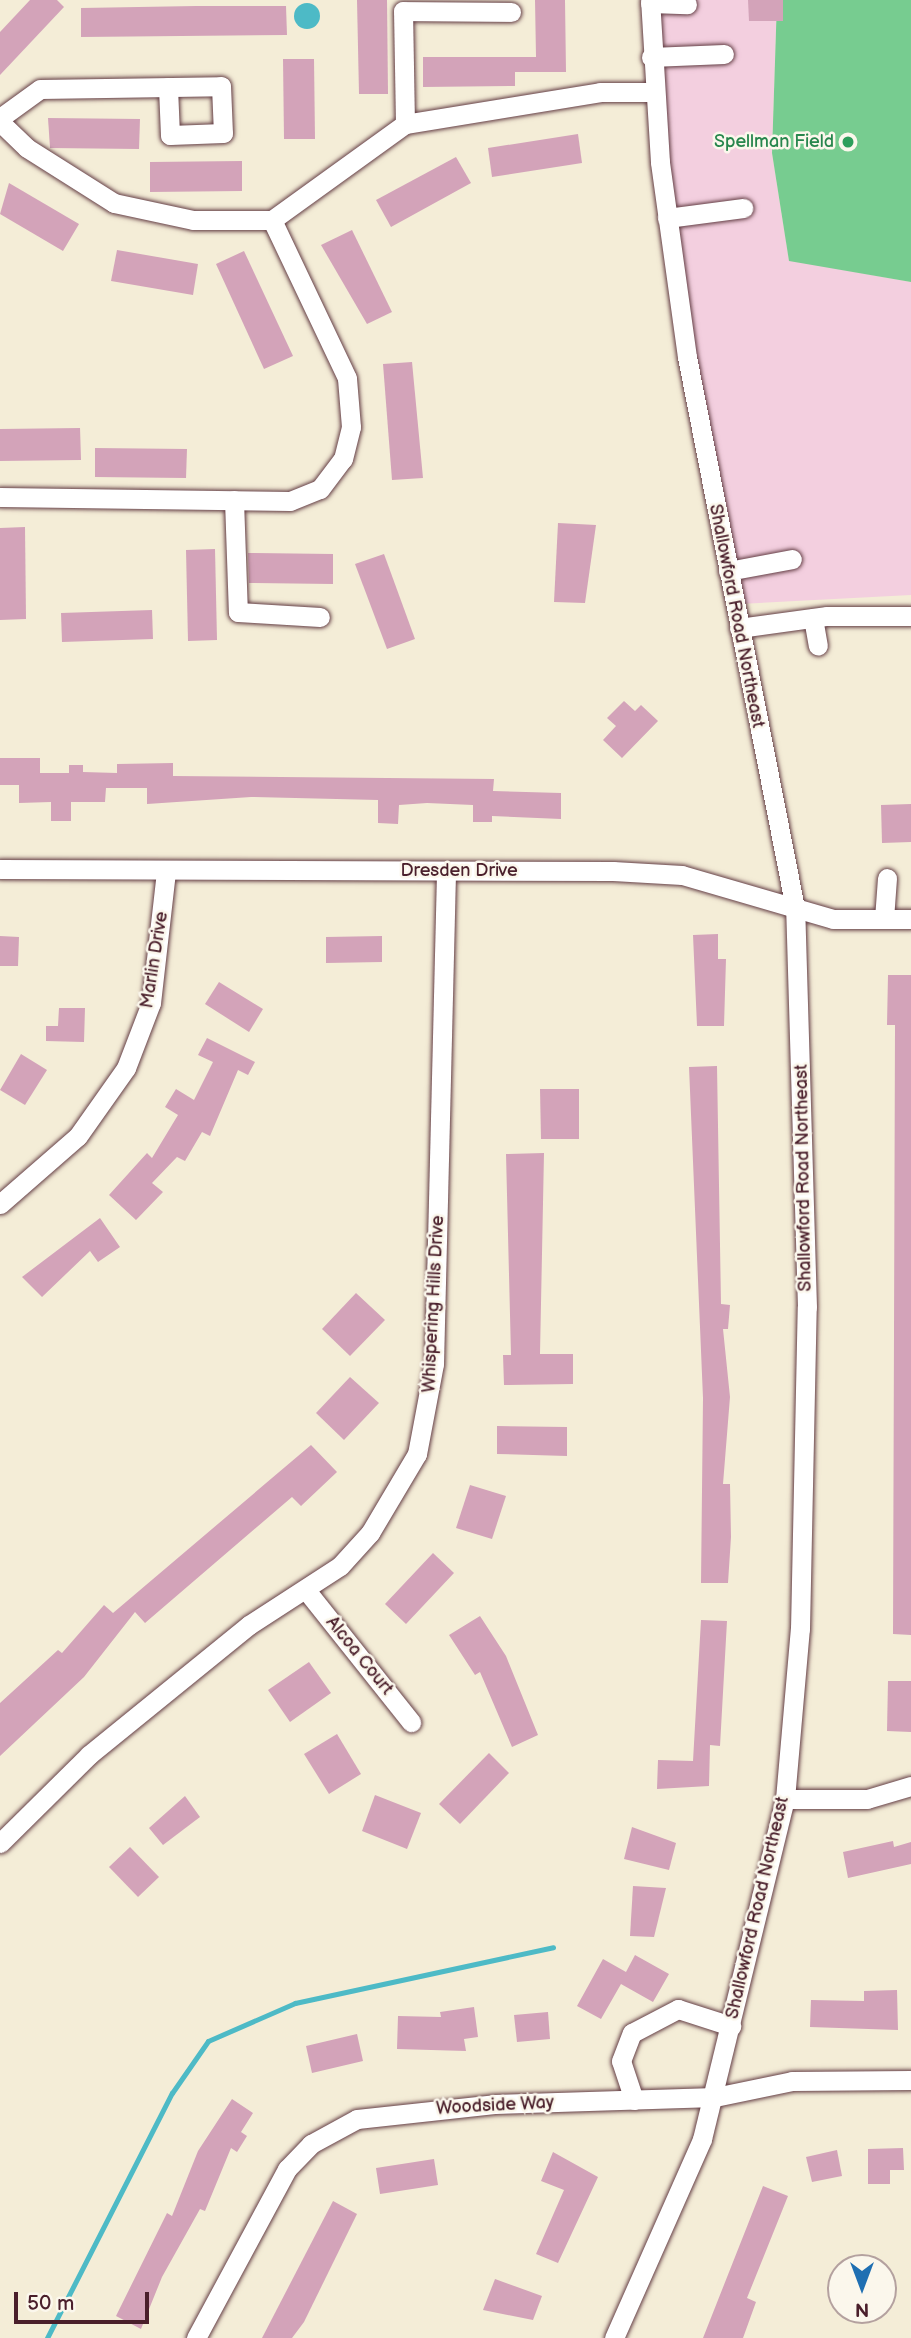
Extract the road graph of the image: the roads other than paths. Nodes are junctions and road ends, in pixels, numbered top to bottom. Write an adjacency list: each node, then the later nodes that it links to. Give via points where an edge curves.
1 (650, 2): 2 (street); 5 (street, Shallowford Road Northeast)
2 (687, 4)
3 (511, 12): 9 (street, via 403,11)
4 (724, 54): 5 (street)
5 (651, 57): 7 (street, Shallowford Road Northeast)
6 (168, 87): 8 (street, via 40,89)
7 (653, 92): 9 (street, via 600,92); 11 (street, Shallowford Road Northeast)
8 (0, 120): 12 (street, via 27,148 114,203 193,220)
9 (405, 124): 12 (street)
10 (743, 208): 11 (street)
11 (667, 218): 16 (street, Shallowford Road Northeast)
12 (272, 220): 14 (street, via 347,378 351,427 343,459 320,488 290,501)
13 (0, 497): 14 (street)
14 (234, 500): 18 (street, via 238,612)
15 (792, 559): 16 (street)
16 (728, 571): 20 (street, Shallowford Road Northeast)
17 (911, 616): 19 (street)
18 (320, 617)
19 (813, 618): 20 (street); 21 (street)
20 (739, 628): 26 (street, Shallowford Road Northeast)
21 (818, 646)
22 (0, 869): 24 (street, Dresden Drive)
23 (446, 870): 24 (street, Dresden Drive); 26 (street, Dresden Drive, via 682,875); 30 (street, Whispering Hills Drive, via 428,1410 417,1454 376,1524 340,1566)
24 (166, 871): 29 (street, Marlin Drive, via 151,1003 126,1068 78,1136)
25 (887, 878): 27 (street)
26 (795, 908): 27 (street, Dresden Drive, via 833,919); 33 (street, Shallowford Road Northeast, via 807,1307 800,1629)
27 (884, 919): 28 (street, Dresden Drive)
28 (911, 919)
29 (0, 1204)
30 (306, 1590): 31 (street, Alcoa Court); 34 (street, Whispering Hills Drive, via 249,1625 89,1755)
31 (411, 1722)
32 (911, 1786): 33 (street, via 867,1799)
33 (785, 1799): 35 (street, Shallowford Road Northeast)
34 (0, 1843)
35 (731, 2026): 37 (street, Shallowford Road Northeast); 38 (street, via 678,2010 632,2033 621,2062)
36 (911, 2080): 37 (street, Woodside Way, via 792,2081)
37 (715, 2097): 38 (street, Woodside Way); 40 (street, Shallowford Road Northeast, via 660,2245)
38 (634, 2100): 39 (street, Woodside Way, via 403,2111 357,2119 311,2144 265,2202)
39 (196, 2338)
40 (614, 2338)

